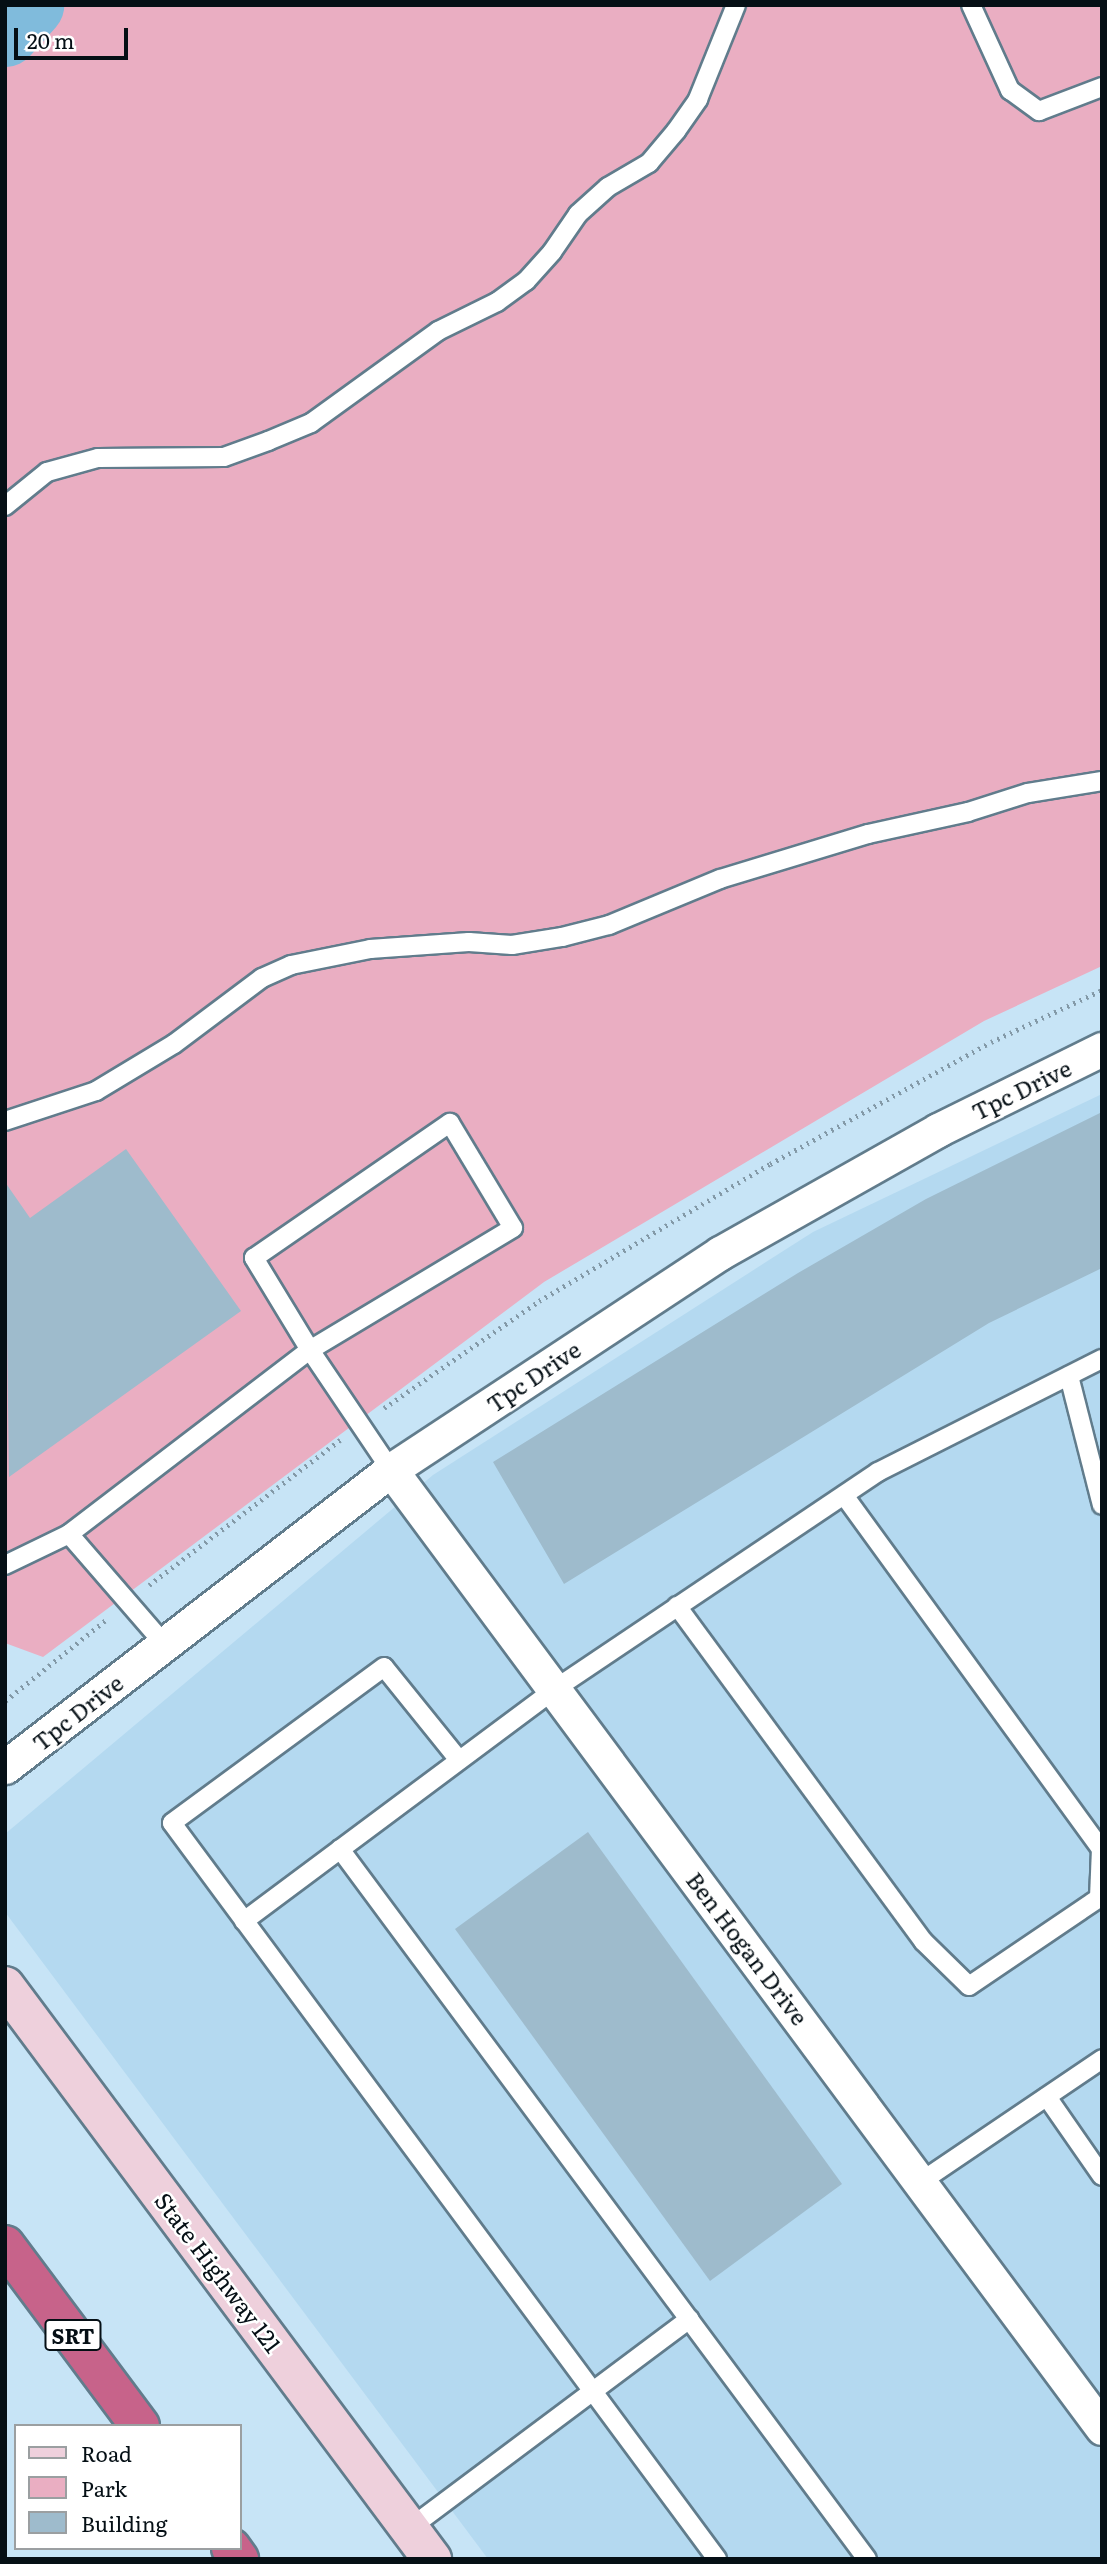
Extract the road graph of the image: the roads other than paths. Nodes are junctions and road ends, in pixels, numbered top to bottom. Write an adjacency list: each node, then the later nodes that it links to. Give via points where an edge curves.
1 (736, 5): 4 (lane, via 698,99 676,131 649,163 608,187 578,214 544,262 497,302 438,331 300,428 224,457 98,458 47,472)
2 (971, 5): 3 (lane, via 1010,90 1039,111)
3 (1102, 87)
4 (5, 506)
5 (1102, 781): 7 (lane, via 1028,793 968,812 868,834 720,879 609,925 562,937 512,945 469,942 370,950 291,965 262,978 174,1044 96,1091)
6 (1102, 1049): 11 (street, Tpc Drive, via 939,1130 719,1252)
7 (5, 1121)
8 (310, 1350): 8 (lane, via 513,1228 450,1124 254,1258); 11 (lane); 14 (lane)
9 (1102, 1359): 10 (lane)
10 (1069, 1376): 12 (lane, via 878,1472); 13 (lane)
11 (391, 1470): 17 (street, Tpc Drive); 18 (street, Ben Hogan Drive)
12 (844, 1495): 16 (lane); 22 (lane, via 1101,1849)
13 (1102, 1505)
14 (69, 1534): 15 (lane); 17 (lane)
15 (5, 1565)
16 (677, 1606): 18 (lane); 22 (lane, via 922,1941 969,1986 1099,1899)
17 (164, 1645): 20 (street, Tpc Drive)
18 (555, 1689): 19 (lane); 28 (street, Ben Hogan Drive)
19 (458, 1760): 21 (lane); 23 (lane, via 384,1667 173,1823)
20 (5, 1768)
21 (340, 1849): 23 (lane); 30 (lane)
22 (1101, 1873)
23 (244, 1921): 31 (lane)
24 (5, 1986): 34 (main road, State Highway 121)
25 (1102, 2059): 26 (lane)
26 (1047, 2097): 27 (lane); 28 (lane)
27 (1102, 2176)
28 (922, 2181): 33 (street, Ben Hogan Drive)
29 (5, 2245): 32 (highway, SRT)
30 (689, 2319): 31 (lane); 37 (lane)
31 (593, 2391): 34 (lane); 36 (lane)
32 (139, 2424)
33 (1102, 2428)
34 (410, 2528): 35 (main road, State Highway 121)
35 (432, 2559)
36 (717, 2559)
37 (867, 2559)

